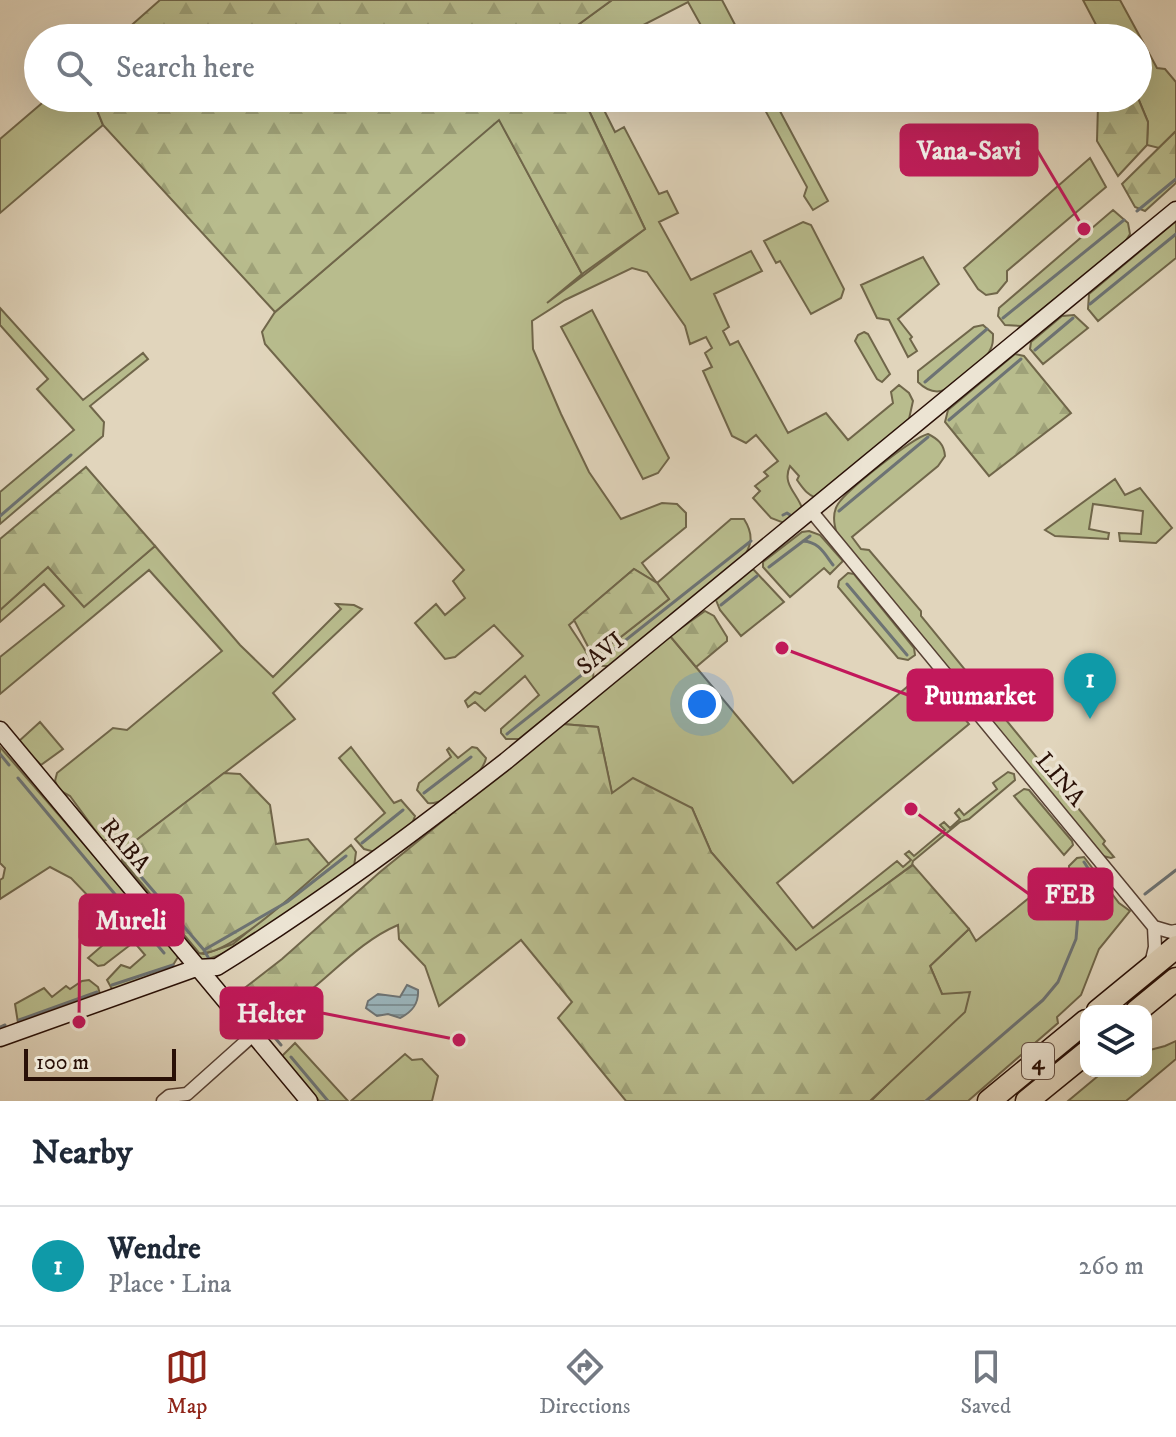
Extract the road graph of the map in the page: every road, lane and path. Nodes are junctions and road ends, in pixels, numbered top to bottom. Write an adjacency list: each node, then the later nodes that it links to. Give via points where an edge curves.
1 (1176, 210): 2 (street, SAVI)
2 (812, 512): 4 (street, LINA); 7 (street, SAVI, via 384,856 217,967)
3 (0, 730): 7 (street, RABA)
4 (1154, 927): 5 (street); 8 (street)
5 (1176, 931)
6 (1176, 947): 8 (highway)
7 (196, 968): 13 (street, RABA); 14 (street, SAVI)
8 (1151, 968): 10 (highway)
9 (1176, 979): 11 (highway)
10 (1105, 1005)
11 (1144, 1005)
12 (1080, 1026): 18 (highway, 4)
13 (253, 1035): 16 (street, via 187,1094); 17 (street, RABA)
14 (0, 1038)
15 (1080, 1058): 19 (highway, 4)
16 (163, 1101)
17 (309, 1101)
18 (989, 1101)
19 (1027, 1101)

